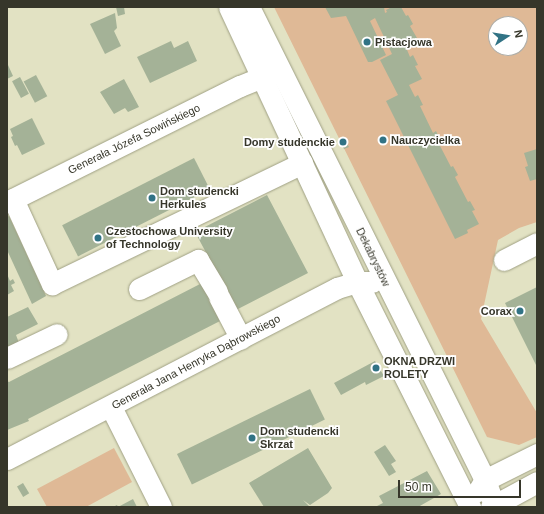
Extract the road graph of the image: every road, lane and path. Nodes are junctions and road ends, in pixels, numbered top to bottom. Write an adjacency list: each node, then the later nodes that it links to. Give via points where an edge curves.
1 (229, 7): 3 (street)
2 (249, 7): 9 (street, Dekabrystów)
3 (262, 77): 4 (street); 5 (street, Generała Józefa Sowińskiego)
4 (302, 163): 5 (street, via 52,284); 8 (street)
5 (10, 201)
6 (537, 243): 7 (street)
7 (504, 260)
8 (357, 282): 9 (street, Generała Jana Henryka Dąbrowskiego, via 367,280); 12 (street, Generała Jana Henryka Dąbrowskiego, via 336,288); 21 (street)
9 (388, 287): 17 (street, Dekabrystów)
10 (140, 289): 12 (street, via 198,260)
11 (57, 334): 13 (street)
12 (240, 338): 14 (street, Generała Jana Henryka Dąbrowskiego)
13 (7, 358)
14 (111, 406): 16 (street, Generała Jana Henryka Dąbrowskiego); 20 (street)
15 (537, 454): 17 (street)
16 (7, 459)
17 (485, 480): 19 (street, Dekabrystów); 22 (street, via 476,495)
18 (537, 482): 19 (street)
19 (494, 506)
20 (161, 507)
21 (470, 507)
22 (474, 507)

